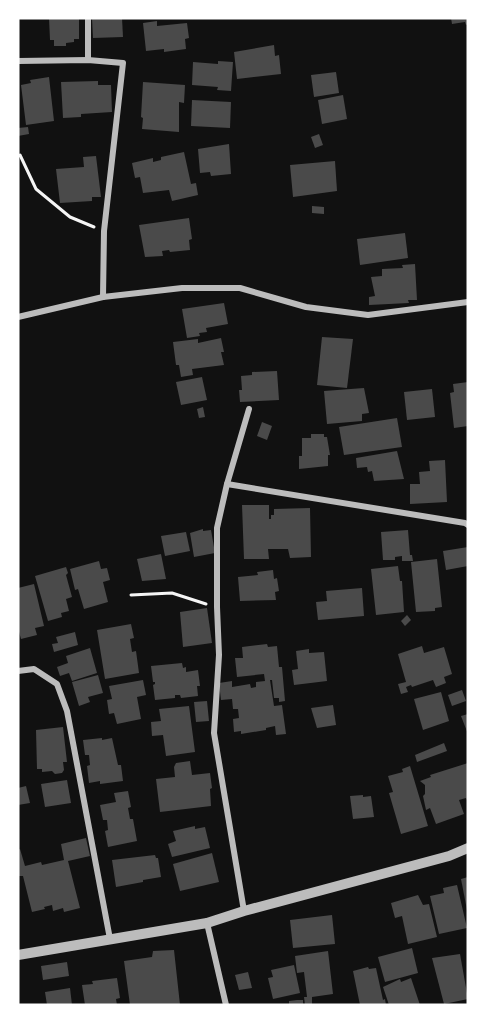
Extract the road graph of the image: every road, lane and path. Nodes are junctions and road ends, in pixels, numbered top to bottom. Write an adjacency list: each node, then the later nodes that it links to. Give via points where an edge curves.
1 (87, 18): 2 (street)
2 (88, 60): 3 (street); 5 (street, via 123,63)
3 (18, 61)
4 (18, 156): 5 (path, via 36,189 70,217)
5 (104, 231): 6 (street)
6 (103, 297): 7 (street, via 182,288 240,288 306,307 368,315); 8 (street)
7 (468, 302)
8 (18, 317)
9 (249, 409): 10 (street)
10 (227, 484): 11 (street); 13 (street, via 217,528)
11 (468, 525)
12 (131, 595): 13 (path, via 172,593)
13 (217, 607): 16 (street, via 219,655 214,733)
14 (18, 671): 18 (street, via 34,669 57,684 67,711)
15 (468, 848): 16 (street)
16 (244, 911): 17 (street)
17 (207, 923): 18 (street); 20 (street)
18 (110, 939): 19 (street)
19 (18, 955)
20 (226, 1005)

